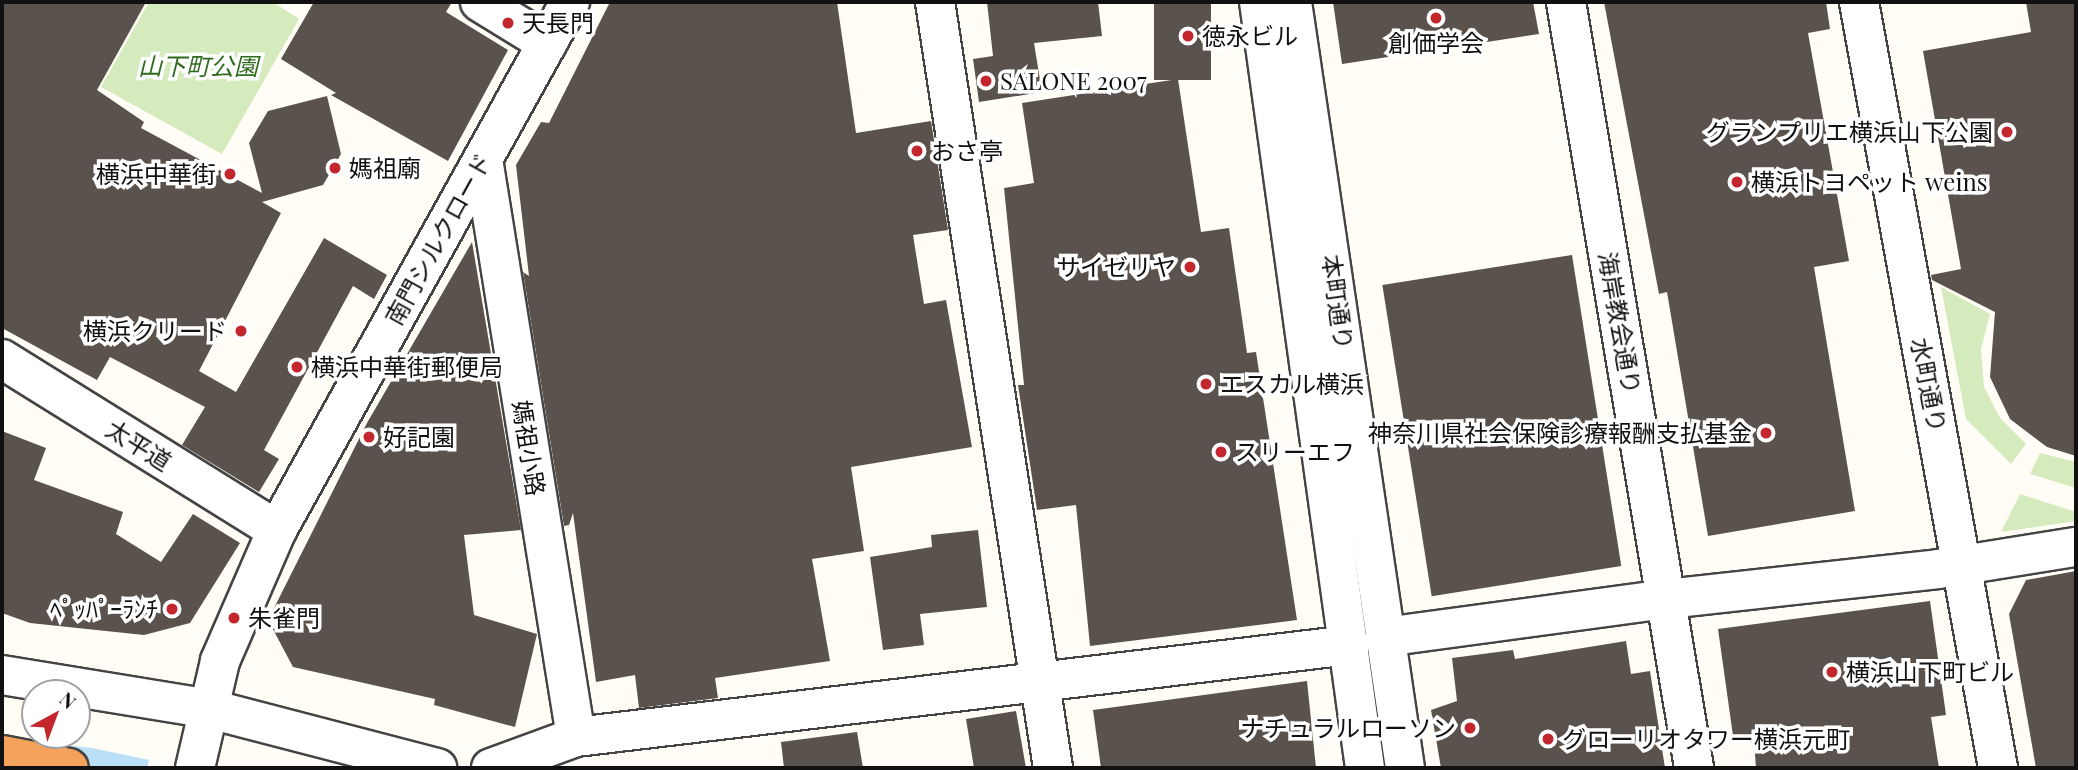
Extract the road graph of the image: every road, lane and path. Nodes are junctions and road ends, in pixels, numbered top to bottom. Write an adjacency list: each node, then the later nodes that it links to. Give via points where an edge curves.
1 (480, 2): 8 (street)
2 (570, 2): 8 (street, 南門シルクロード)
3 (935, 2): 17 (street)
4 (1259, 2): 15 (street, 本町通り)
5 (1292, 2): 15 (street, 本町通り)
6 (1566, 2): 14 (street, 海岸教会通り)
7 (1859, 2): 13 (street, 水町通り)
8 (547, 43): 9 (street, 南門シルクロード)
9 (483, 159): 11 (street, 南門シルクロード); 19 (street, 媽祖小路)
10 (2, 359): 11 (street, 太平道)
11 (277, 530): 18 (street, 南門シルクロード, via 220,661)
12 (2076, 547): 13 (street)
13 (1964, 565): 14 (street); 29 (street, 水町通り)
14 (1667, 599): 15 (street); 28 (street, 海岸教会通り)
15 (1368, 641): 17 (street); 26 (street, 本町通り); 27 (street, 本町通り)
16 (2, 675): 18 (street)
17 (1037, 683): 19 (street); 25 (street)
18 (210, 709): 21 (street, 南門シルクロード); 23 (street)
19 (576, 737): 24 (street)
20 (2, 755): 22 (highway)
21 (195, 767)
22 (69, 768)
23 (437, 768)
24 (491, 768)
25 (1053, 768)
26 (1366, 768)
27 (1405, 768)
28 (1695, 768)
29 (1998, 768)

